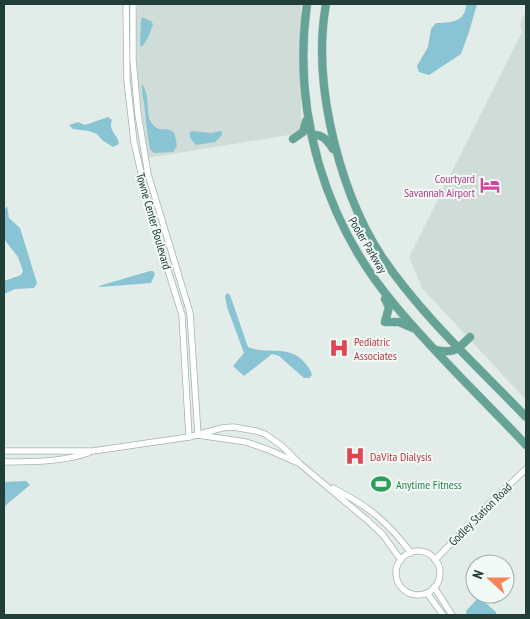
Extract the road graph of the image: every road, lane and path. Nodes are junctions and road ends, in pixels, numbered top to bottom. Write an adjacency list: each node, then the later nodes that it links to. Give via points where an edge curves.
1 (126, 4): 18 (street, Towne Center Boulevard, via 127,80 134,142 151,216 182,315)
2 (133, 4): 17 (street, Towne Center Boulevard, via 133,60 138,114 148,174 190,313)
3 (307, 4): 5 (main road, Pooler Parkway, via 302,68)
4 (326, 4): 8 (main road, Pooler Parkway, via 322,39 324,95)
5 (307, 114): 6 (main road, Pooler Parkway); 7 (main road, via 305,128)
6 (312, 135): 8 (main road, via 324,136); 9 (main road, Pooler Parkway, via 328,192)
7 (293, 139)
8 (336, 152): 10 (main road, Pooler Parkway, via 357,211 381,255)
9 (370, 271): 11 (main road, Pooler Parkway); 11 (main road, via 389,307 385,322 399,322)
10 (442, 330): 12 (main road, via 456,337); 13 (main road, Pooler Parkway)
11 (418, 332): 14 (main road, Pooler Parkway)
12 (470, 337): 13 (main road); 15 (main road, via 468,348)
13 (460, 348): 14 (main road, via 451,352); 15 (main road, Pooler Parkway)
14 (435, 350): 19 (main road, Pooler Parkway)
15 (473, 362): 16 (main road, Pooler Parkway)
16 (526, 417)
17 (198, 435): 18 (street); 23 (street, via 246,442); 23 (street, via 233,427 256,431 276,441)
18 (189, 437): 21 (street)
19 (526, 445)
20 (4, 450): 21 (street)
21 (92, 451): 22 (street, via 59,460)
22 (4, 462)
23 (300, 464): 25 (street)
24 (526, 469): 28 (street, Godley Station Road)
25 (327, 485): 26 (street, via 373,511); 27 (street, via 382,535)
26 (411, 553): 27 (street); 28 (street, via 424,552)
27 (401, 560): 30 (street, via 396,570 401,587 416,595)
28 (435, 560): 29 (street, via 440,574)
29 (434, 588): 30 (street); 32 (street)
30 (427, 593): 31 (street)
31 (443, 615)
32 (452, 615)

